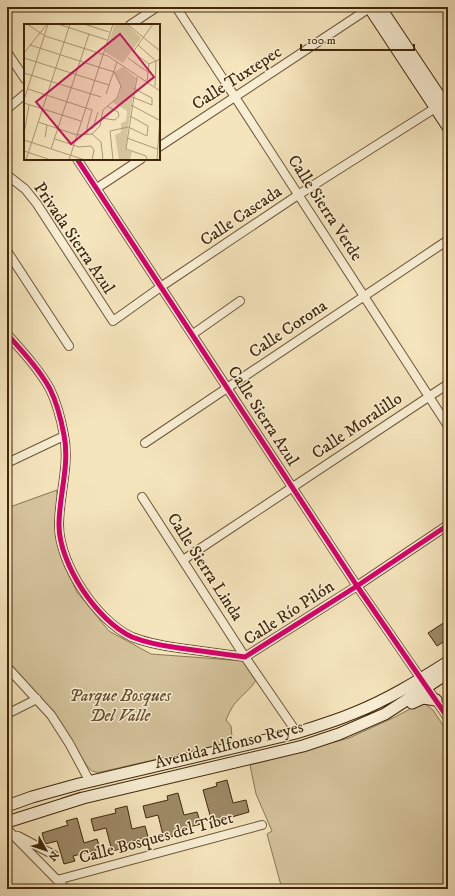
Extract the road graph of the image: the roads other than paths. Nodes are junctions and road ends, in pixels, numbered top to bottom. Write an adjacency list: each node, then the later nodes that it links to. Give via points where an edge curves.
1 (157, 7): 4 (street)
2 (176, 7): 8 (street, Calle Sierra Verde)
3 (372, 7): 8 (street, Calle Tuxtepec); 9 (main road)
4 (132, 24)
5 (7, 52): 6 (street)
6 (24, 78)
7 (24, 95): 10 (street)
8 (235, 97): 12 (street, Calle Tuxtepec); 17 (street, Calle Sierra Verde)
9 (444, 105): 11 (main road); 17 (street, Calle Cascada)
10 (7, 109)
11 (448, 127)
12 (160, 146)
13 (78, 160): 16 (street, Calle Sierra Azul)
14 (140, 160): 16 (street)
15 (8, 179): 23 (street, Privada Sierra Azul, via 25,189 37,204)
16 (97, 188): 20 (street, Calle Sierra Azul)
17 (298, 195): 20 (street, Calle Cascada); 21 (street, Calle Sierra Verde)
18 (448, 240): 21 (street, Calle Corona)
19 (7, 251): 26 (street)
20 (162, 286): 23 (street, Calle Cascada); 24 (street, Calle Sierra Azul)
21 (364, 296): 28 (street, Calle Corona); 29 (street, Calle Sierra Verde)
22 (240, 301): 24 (street)
23 (113, 320)
24 (193, 334): 28 (street, Calle Sierra Azul)
25 (8, 336): 31 (street, via 43,377 57,407)
26 (69, 346)
27 (448, 384): 29 (street, Calle Moralillo)
28 (228, 388): 32 (street, Calle Corona); 34 (street, Calle Sierra Azul)
29 (428, 397): 30 (street, Calle Sierra Verde); 34 (street, Calle Moralillo)
30 (448, 426)
31 (64, 436): 33 (street); 39 (street, via 66,469 60,511 61,542 74,575 96,608 114,627 134,638 168,646)
32 (145, 443)
33 (7, 463)
34 (293, 487): 37 (street, Calle Moralillo); 38 (street, Calle Sierra Azul)
35 (142, 497): 37 (street, Calle Sierra Linda)
36 (448, 525): 38 (street, Calle Río Pilón)
37 (183, 560): 39 (street, Calle Sierra Linda)
38 (357, 586): 39 (street, Calle Río Pilón); 43 (street, Calle Sierra Azul)
39 (245, 657): 49 (street, Calle Sierra Linda)
40 (448, 662): 43 (main road, Avenida Alfonso Reyes)
41 (7, 667): 44 (street)
42 (448, 674): 43 (main road, Avenida Alfonso Reyes)
43 (424, 683): 45 (street, Calle Sierra Azul); 47 (main road, Avenida Alfonso Reyes); 49 (main road, Avenida Alfonso Reyes, via 354,713)
44 (37, 699): 46 (street); 50 (street, via 69,743)
45 (436, 700): 47 (main road, via 424,698); 48 (street, Calle Sierra Azul)
46 (7, 714)
47 (386, 714): 53 (main road, Avenida Alfonso Reyes, via 303,746 83,798)
48 (448, 718)
49 (296, 733): 50 (main road, Avenida Alfonso Reyes)
50 (90, 782): 51 (main road, Avenida Alfonso Reyes)
51 (7, 806)
52 (262, 825): 55 (street, Calle Bosques del Tíbet)
53 (8, 828): 54 (street); 55 (street)
54 (54, 855)
55 (57, 880): 56 (street)
56 (66, 889)

